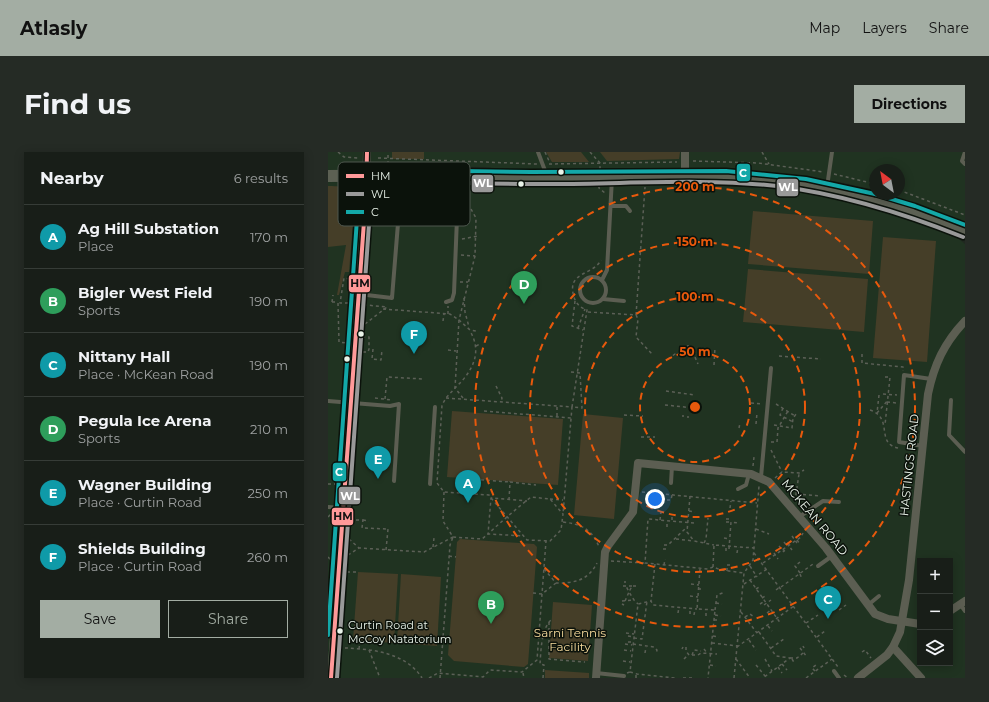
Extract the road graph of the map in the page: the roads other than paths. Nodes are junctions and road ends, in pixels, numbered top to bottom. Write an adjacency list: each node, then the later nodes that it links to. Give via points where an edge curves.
1 (367, 152): 6 (street)
2 (538, 152): 10 (lane)
3 (685, 152): 8 (street)
4 (832, 152): 12 (lane)
5 (965, 152): 7 (lane, via 962,161)
6 (367, 162)
7 (965, 164)
8 (685, 176): 11 (main road); 12 (main road, via 752,178)
9 (470, 177): 10 (main road)
10 (548, 178): 11 (main road)
11 (612, 178): 13 (lane)
12 (826, 188): 18 (main road, via 904,208)
13 (611, 206): 14 (lane, via 626,206); 19 (lane, via 607,270)
14 (630, 211)
15 (363, 226): 20 (street)
16 (398, 226): 20 (lane, via 392,298)
17 (457, 226): 23 (lane, via 453,297)
18 (965, 231)
19 (602, 280): 21 (lane, via 606,289); 21 (lane, via 588,278 580,291 584,300 589,302 594,303)
20 (358, 294): 29 (street)
21 (603, 299): 22 (lane)
22 (624, 301)
23 (446, 302)
24 (965, 321): 26 (street, HASTINGS ROAD, via 944,348)
25 (770, 368): 35 (lane)
26 (931, 379): 31 (street, HASTINGS ROAD); 31 (lane, via 904,374 898,442)
27 (951, 400): 32 (lane, via 949,435)
28 (328, 401): 29 (lane)
29 (350, 402): 36 (lane, via 390,406 399,404); 42 (street)
30 (435, 407): 38 (lane)
31 (922, 446): 51 (street, HASTINGS ROAD, via 909,580)
32 (965, 452)
33 (672, 466): 34 (street, MCKEAN ROAD); 37 (lane); 55 (street, MCKEAN ROAD, via 638,463 631,516 608,546 601,560)
34 (751, 472): 35 (street, MCKEAN ROAD); 39 (lane, via 746,485)
35 (761, 477): 43 (street, MCKEAN ROAD, via 774,486)
36 (394, 481)
37 (671, 483)
38 (430, 484)
39 (738, 489)
40 (839, 502): 43 (lane, via 823,501)
41 (328, 507): 42 (lane)
42 (342, 508): 57 (street)
43 (799, 517): 44 (street, MCKEAN ROAD)
44 (832, 556): 45 (lane); 48 (street, MCKEAN ROAD)
45 (816, 564)
46 (879, 596): 48 (lane)
47 (962, 602): 49 (street); 50 (lane)
48 (868, 604): 51 (street, MCKEAN ROAD, via 878,616)
49 (953, 609)
50 (965, 611)
51 (902, 621): 52 (street, MCKEAN ROAD); 53 (street, HASTINGS ROAD)
52 (917, 624)
53 (893, 647): 59 (street, via 882,660); 60 (street)
54 (834, 671): 58 (lane)
55 (596, 676): 56 (lane)
56 (624, 676)
57 (331, 678)
58 (839, 678)
59 (858, 678)
60 (921, 678)

